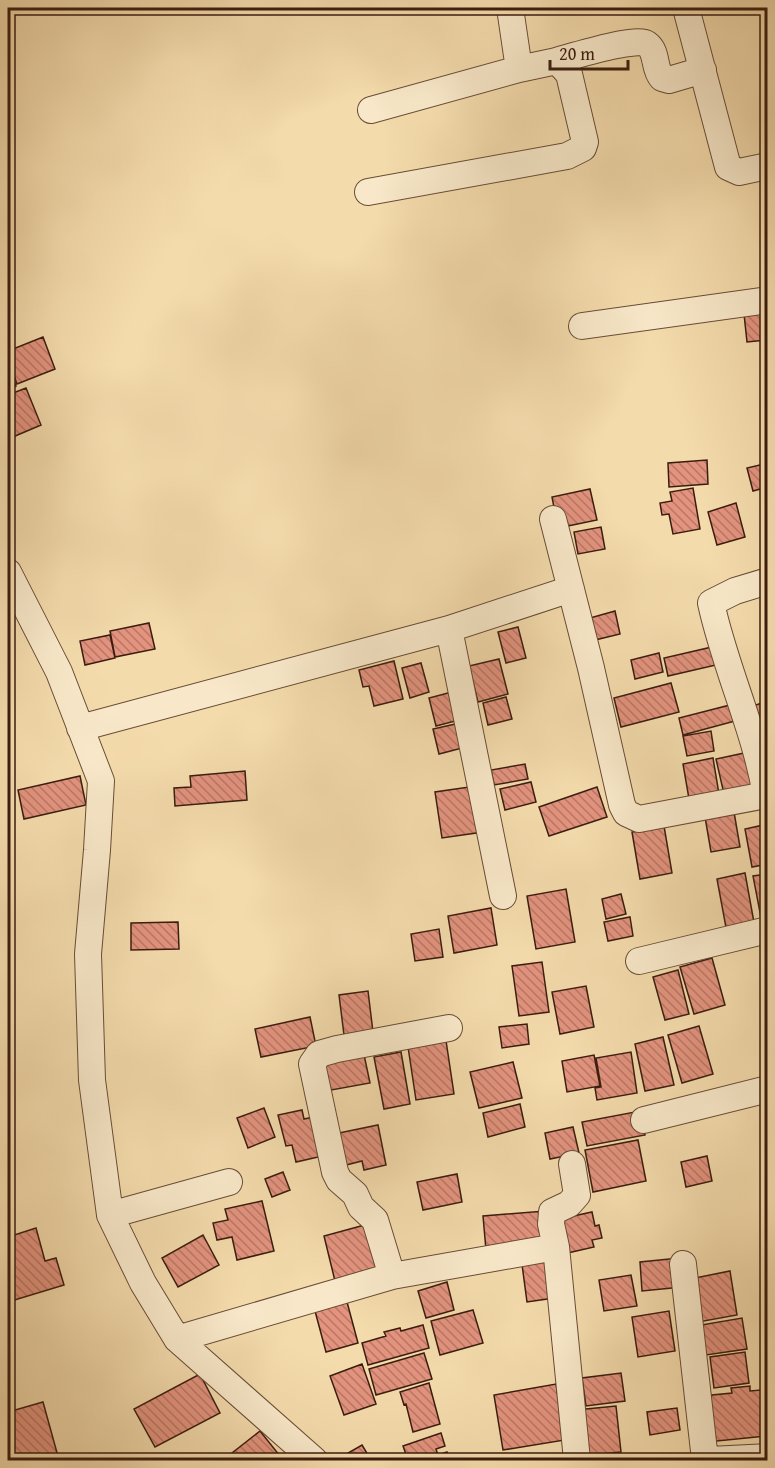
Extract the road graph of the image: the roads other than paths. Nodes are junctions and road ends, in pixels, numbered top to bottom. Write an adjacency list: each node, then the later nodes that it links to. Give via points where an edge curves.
1 (510, 8): 4 (street)
2 (686, 8): 5 (street)
3 (552, 62): 4 (street); 5 (street, via 641,42 653,51 662,78 669,80); 8 (street, via 559,63 570,74 585,142 583,148 567,156)
4 (519, 69): 6 (street)
5 (703, 70): 7 (street, via 728,167 739,172)
6 (371, 110)
7 (768, 166)
8 (368, 192)
9 (768, 300): 10 (street)
10 (582, 326)
11 (553, 519): 14 (street)
12 (8, 572): 16 (street, via 59,672)
13 (768, 581): 17 (street, via 711,603)
14 (571, 589): 15 (street); 17 (street, via 626,813 639,819)
15 (449, 629): 16 (street); 18 (street)
16 (80, 728): 26 (street, via 101,781 88,954 92,1080)
17 (767, 795)
18 (503, 896)
19 (768, 930): 20 (street)
20 (639, 961)
21 (449, 1028): 29 (street, via 337,1049 319,1054 312,1064 335,1172 375,1220)
22 (768, 1089): 23 (street)
23 (644, 1120)
24 (572, 1164): 27 (street, via 577,1195 552,1212)
25 (229, 1182): 26 (street)
26 (110, 1215): 30 (street, via 143,1283)
27 (556, 1246): 29 (street); 34 (street)
28 (683, 1264): 35 (street)
29 (392, 1276): 30 (street)
30 (177, 1339): 33 (street)
31 (768, 1457): 32 (street)
32 (737, 1460): 36 (street)
33 (314, 1461)
34 (577, 1461)
35 (705, 1461)
36 (710, 1461)

